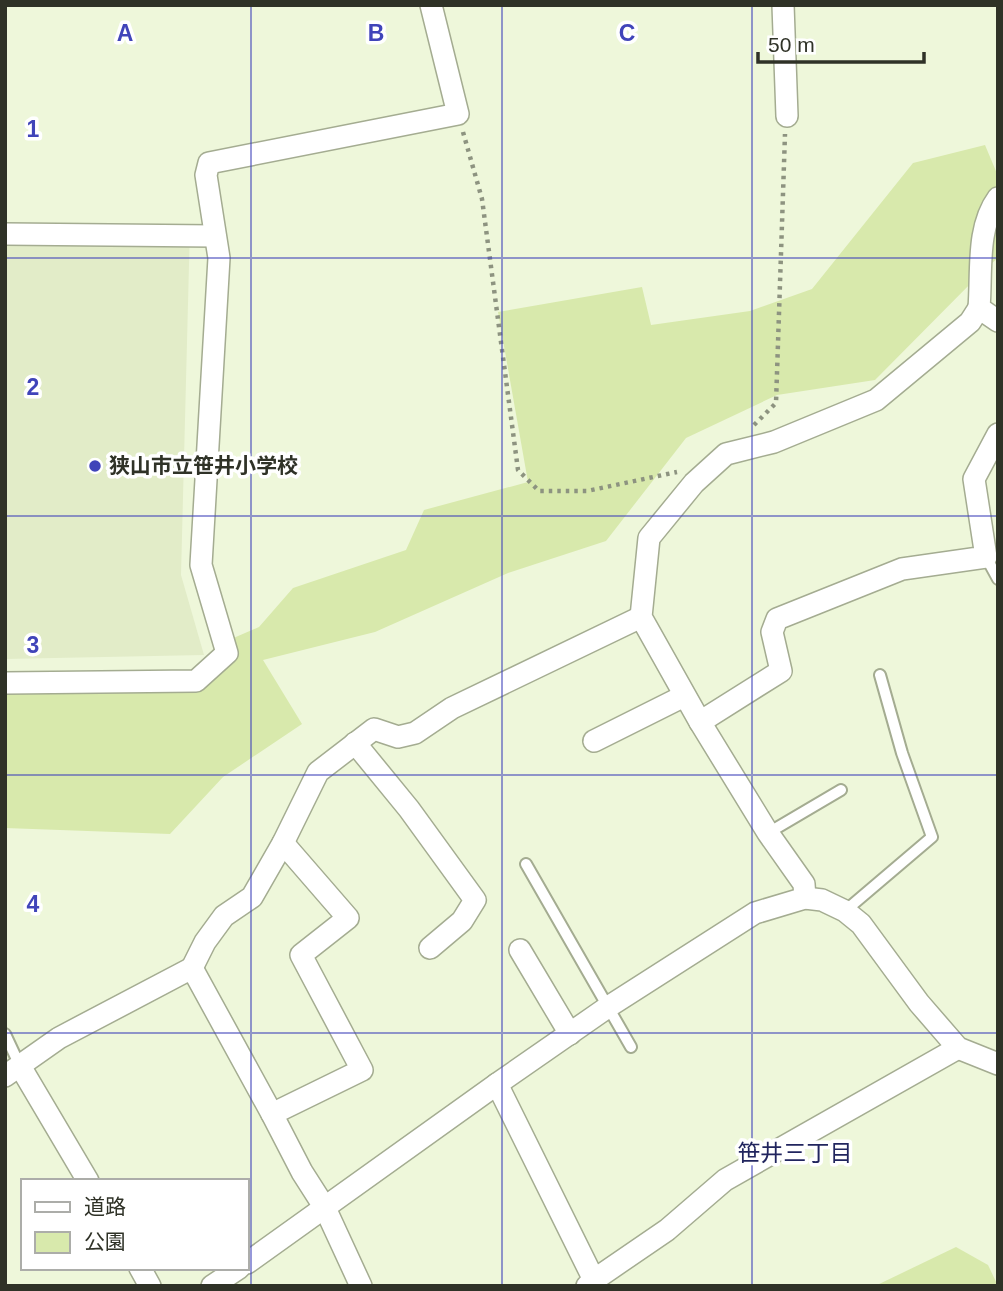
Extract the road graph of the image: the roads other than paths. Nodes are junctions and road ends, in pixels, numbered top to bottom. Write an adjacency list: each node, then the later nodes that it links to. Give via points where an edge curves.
1 (431, 5): 6 (street, via 458,114 209,163 205,175)
2 (783, 5): 3 (street)
3 (787, 116)
4 (998, 198): 7 (street, via 982,239)
5 (5, 234): 6 (street)
6 (215, 236): 14 (street, via 219,258 201,565 227,653 196,681)
7 (978, 307): 8 (street); 12 (street, via 970,322 876,400 774,442 726,454 701,476 649,538)
8 (998, 321)
9 (998, 434): 10 (street, via 974,479)
10 (986, 557): 11 (lane); 16 (street, via 902,569 777,620 772,632 781,671)
11 (998, 579)
12 (641, 617): 15 (street); 18 (street, via 452,708 415,733 398,737 374,729)
13 (880, 675): 24 (lane, via 932,837)
14 (5, 682)
15 (684, 696): 16 (street); 17 (street)
16 (700, 722): 20 (street)
17 (594, 741)
18 (355, 743): 21 (street, via 318,772); 25 (street, via 475,900 462,921)
19 (841, 790): 20 (lane)
20 (768, 833): 23 (street, via 804,884)
21 (283, 843): 27 (street, via 252,897 224,916); 36 (street, via 348,918 301,955 362,1070)
22 (526, 864): 28 (lane)
23 (805, 898): 24 (street); 28 (street, via 755,913)
24 (845, 911): 32 (street, via 861,924)
25 (430, 948)
26 (520, 950): 30 (street)
27 (192, 968): 34 (street, via 59,1038); 36 (street)
28 (608, 1007): 30 (street); 31 (lane)
29 (5, 1034): 34 (lane)
30 (570, 1034): 35 (street)
31 (631, 1047)
32 (958, 1048): 33 (street); 42 (street, via 725,1180 667,1230)
33 (998, 1064)
34 (13, 1071): 37 (street)
35 (497, 1084): 38 (street); 42 (street)
36 (272, 1114): 38 (street)
37 (87, 1179)
38 (325, 1208): 39 (street); 45 (street)
39 (248, 1262)
40 (141, 1270): 43 (street)
41 (236, 1270): 44 (street)
42 (591, 1283)
43 (150, 1286)
44 (212, 1286)
45 (361, 1286)

